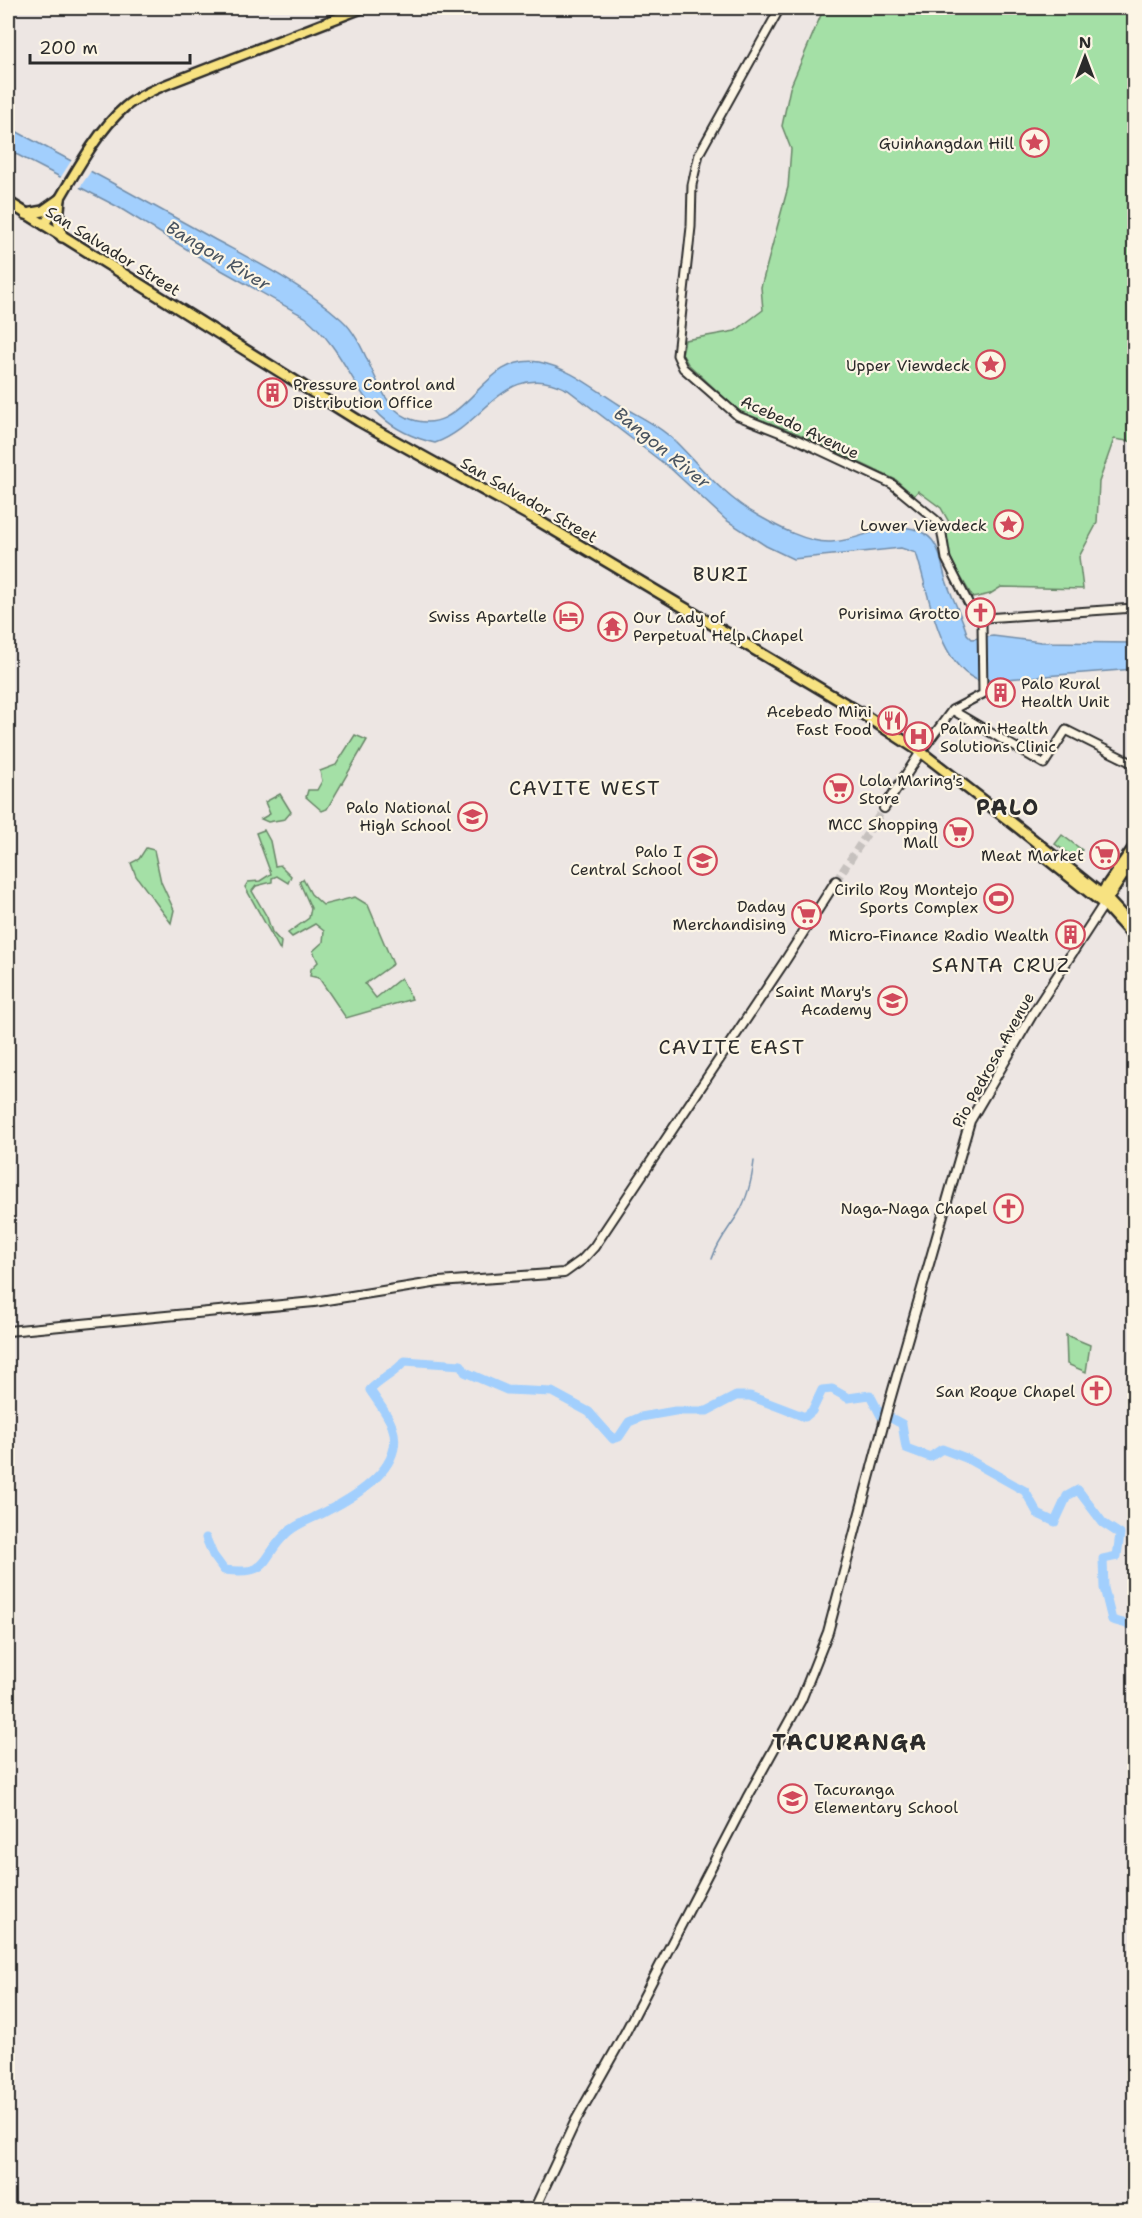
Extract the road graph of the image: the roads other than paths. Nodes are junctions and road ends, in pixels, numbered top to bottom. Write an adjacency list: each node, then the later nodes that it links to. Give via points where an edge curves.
1 (363, 8): 3 (main road, via 147,93 112,121)
2 (780, 8): 9 (street, Acebedo Avenue, via 699,154 692,185 677,355 683,368 738,416 892,484 921,506 941,528 946,559)
3 (62, 195): 5 (highway, via 43,211); 6 (main road); 7 (highway, via 58,219)
4 (8, 202): 5 (highway, San Salvador Street)
5 (26, 214): 6 (highway, San Salvador Street)
6 (44, 225): 7 (highway, San Salvador Street)
7 (62, 237): 11 (highway, San Salvador Street, via 359,421 532,517)
8 (1134, 608): 9 (street, via 985,618)
9 (982, 623): 10 (street, via 982,696)
10 (952, 710): 11 (street); 12 (street, via 1044,764 1066,730)
11 (921, 752): 13 (main road); 17 (highway, San Salvador Street, via 1010,823 1017,834)
12 (1134, 764)
13 (884, 808)
14 (1134, 847): 17 (highway)
15 (1134, 858): 17 (highway)
16 (836, 881): 20 (main road, via 594,1247 564,1273 439,1282 314,1302)
17 (1102, 899): 18 (highway, San Salvador Street); 19 (highway, San Salvador Street); 21 (main road, Pio Pedrosa Avenue, via 970,1121 828,1632 801,1700 576,2120)
18 (1134, 928)
19 (1134, 937)
20 (8, 1331)
21 (534, 2211)

